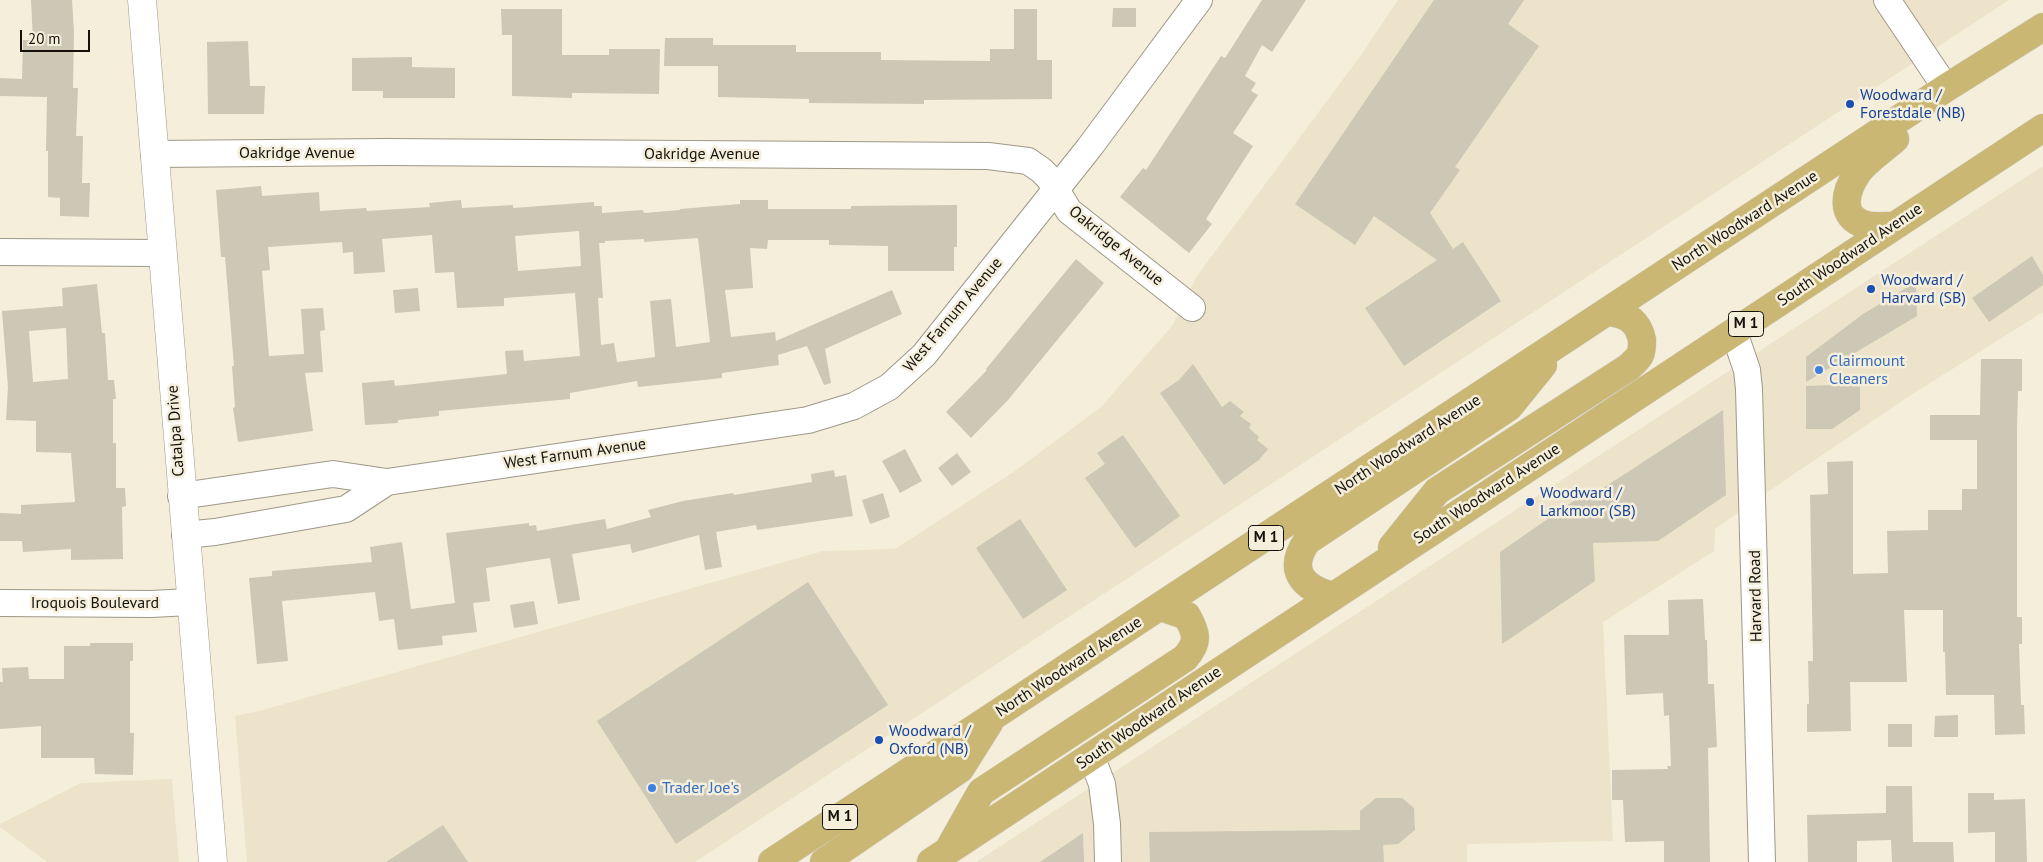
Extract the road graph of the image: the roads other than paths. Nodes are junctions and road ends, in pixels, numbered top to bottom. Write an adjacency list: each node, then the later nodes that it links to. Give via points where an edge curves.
1 (142, 0): 7 (street, Catalpa Drive)
2 (1199, 0): 8 (street, West Farnum Avenue)
3 (1887, 0): 5 (street)
4 (2043, 27): 5 (main road, North Woodward Avenue / M 1)
5 (1946, 88): 9 (main road, via 1908,128 1859,171 1846,195 1850,214 1857,221 1869,226); 13 (main road, North Woodward Avenue / M 1)
6 (2043, 128): 9 (main road, South Woodward Avenue / M 1)
7 (154, 154): 8 (street, Oakridge Avenue, via 396,152 988,156 1028,161 1041,170); 11 (street, Catalpa Drive)
8 (1055, 189): 12 (street, Oakridge Avenue, via 1069,211); 16 (street, West Farnum Avenue, via 924,354 889,387 854,406 808,420)
9 (1893, 226): 14 (main road, South Woodward Avenue / M 1)
10 (0, 252): 11 (street)
11 (162, 253): 17 (street, Catalpa Drive)
12 (1192, 308)
13 (1609, 312): 15 (main road, North Woodward Avenue / M 1); 19 (main road, via 1622,313 1634,321 1640,331 1640,355 1629,367 1438,491)
14 (1734, 332): 19 (main road, South Woodward Avenue / M 1); 31 (street, Harvard Road, via 1747,370 1750,396)
15 (1560, 344): 20 (main road, via 1509,407 1307,541 1296,564 1300,576 1319,592); 23 (main road, North Woodward Avenue / M 1)
16 (387, 482): 17 (street, West Farnum Avenue, via 333,474); 18 (street, West Farnum Avenue, via 346,509)
17 (181, 496): 18 (street, Catalpa Drive)
18 (185, 535): 21 (street, Catalpa Drive)
19 (1373, 570): 20 (main road, South Woodward Avenue / M 1)
20 (1334, 596): 25 (main road, South Woodward Avenue / M 1)
21 (190, 602): 22 (street, Iroquois Boulevard); 27 (street, Catalpa Drive)
22 (0, 603)
23 (1160, 607): 24 (main road, North Woodward Avenue / M 1); 26 (main road, via 1187,616 1195,639 1194,648 1185,658 981,792)
24 (994, 716): 28 (main road, North Woodward Avenue / M 1); 29 (main road, via 960,769)
25 (1092, 756): 26 (main road, South Woodward Avenue / M 1); 30 (street, via 1102,784)
26 (940, 856)
27 (213, 862)
28 (772, 862)
29 (824, 862)
30 (1108, 862)
31 (1762, 862)

